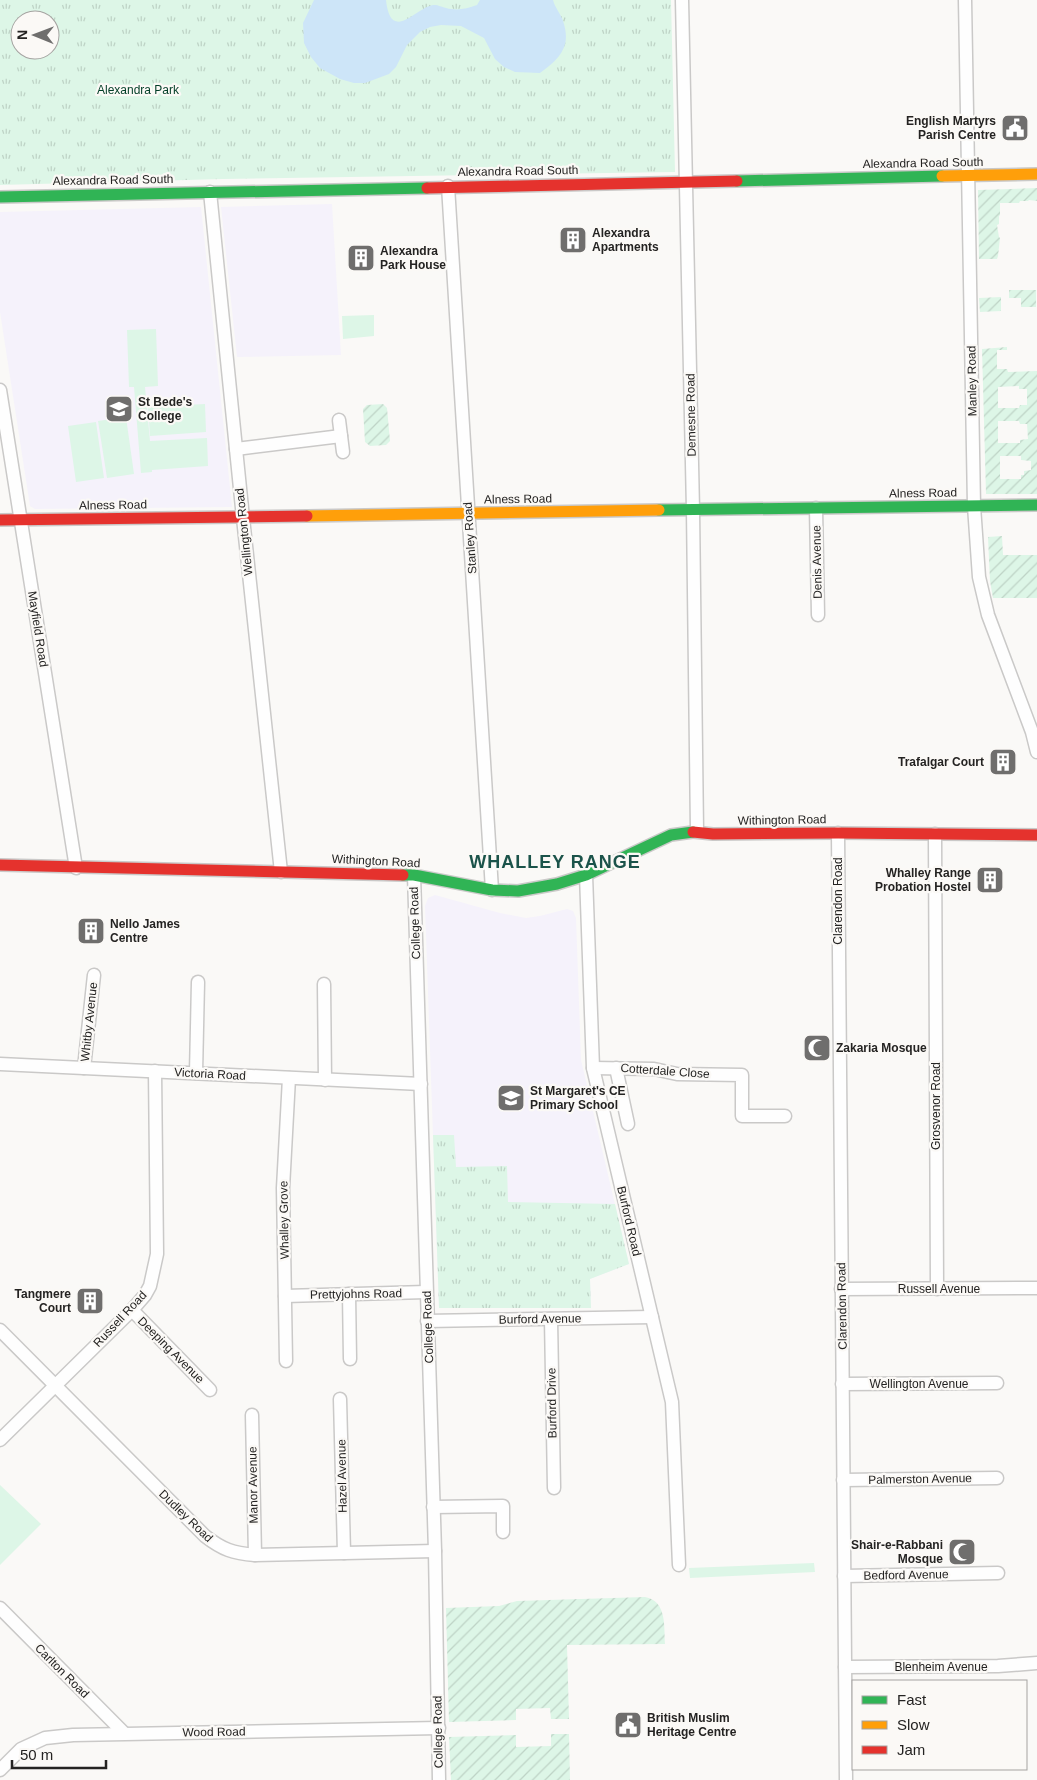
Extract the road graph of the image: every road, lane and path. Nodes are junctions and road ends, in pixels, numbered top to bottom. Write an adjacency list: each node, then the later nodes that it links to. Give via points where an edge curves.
1 (682, 0): 5 (street, Demesne Road)
2 (965, 0): 4 (street, Manley Road)
3 (1037, 174): 4 (street, Alexandra Road South)
4 (968, 175): 5 (street, Alexandra Road South); 15 (street, Manley Road)
5 (686, 182): 6 (street, Alexandra Road South); 17 (street, Demesne Road)
6 (448, 186): 7 (street, Alexandra Road South); 18 (street, Stanley Road)
7 (210, 192): 8 (street, Alexandra Road South); 12 (street, Wellington Road)
8 (0, 197)
9 (0, 390): 21 (street, Mayfield Road)
10 (339, 420): 11 (street)
11 (341, 436): 12 (street); 13 (street)
12 (236, 450): 19 (street, Wellington Road)
13 (343, 452)
14 (1037, 505): 15 (street, Alness Road)
15 (974, 506): 16 (street, Alness Road); 23 (street, Manley Road, via 979,577 988,615)
16 (816, 508): 17 (street, Alness Road); 22 (street, Denis Avenue)
17 (693, 510): 18 (street, Alness Road); 24 (street, Demesne Road)
18 (468, 513): 19 (street, Alness Road); 33 (street, Stanley Road)
19 (243, 518): 21 (street, Alness Road); 30 (street, Wellington Road)
20 (0, 520): 21 (street, Alness Road)
21 (20, 520): 29 (street, Mayfield Road)
22 (818, 615)
23 (1037, 752)
24 (696, 830): 25 (street, Withington Road, via 713,834); 32 (street, Withington Road, via 671,835)
25 (838, 833): 26 (street, Withington Road); 49 (street, Clarendon Road)
26 (935, 834): 27 (street, Withington Road); 50 (street, Grosvenor Road)
27 (1037, 835)
28 (0, 865): 29 (street, Withington Road)
29 (76, 868): 30 (street, Withington Road)
30 (281, 872): 31 (street, Withington Road)
31 (414, 875): 33 (street, Withington Road); 45 (street, College Road)
32 (586, 875): 33 (street, Withington Road, via 518,891); 39 (street, Burford Road)
33 (492, 890)
34 (94, 976): 38 (street, Whitby Avenue)
35 (198, 982): 42 (street)
36 (324, 984): 44 (street)
37 (0, 1064): 38 (street, Victoria Road)
38 (84, 1068): 41 (street, Victoria Road)
39 (593, 1068): 40 (street, Cotterdale Close); 55 (street, Burford Road)
40 (616, 1068): 46 (street, Cotterdale Close, via 654,1069 676,1074 742,1074 742,1116); 47 (street)
41 (155, 1071): 42 (street, Victoria Road); 54 (street, Russell Road, via 157,1254 150,1286)
42 (196, 1073): 43 (street, Victoria Road)
43 (289, 1078): 44 (street, Victoria Road); 53 (street, Whalley Grove, via 283,1188)
44 (325, 1080): 45 (street, Victoria Road)
45 (420, 1084): 51 (street, College Road)
46 (786, 1116)
47 (628, 1124)
48 (1037, 1288): 50 (street, Russell Avenue)
49 (841, 1289): 50 (street, Russell Avenue); 62 (street, Clarendon Road)
50 (937, 1289)
51 (426, 1292): 52 (street, Prettyjohns Road); 57 (street, College Road)
52 (349, 1294): 53 (street, Prettyjohns Road); 59 (street)
53 (285, 1296): 60 (street, Whalley Grove)
54 (132, 1310): 63 (street, Russell Road); 64 (street, Deeping Avenue)
55 (652, 1317): 56 (street, Burford Avenue); 76 (street, Burford Road, via 672,1402)
56 (551, 1319): 57 (street, Burford Avenue); 70 (street, Burford Drive)
57 (427, 1321): 71 (street, College Road)
58 (0, 1330): 63 (street, Dudley Road)
59 (350, 1359)
60 (286, 1361)
61 (997, 1383): 62 (street, Wellington Avenue)
62 (842, 1384): 69 (street, Clarendon Road)
63 (55, 1385): 67 (street, Russell Road); 75 (street, Dudley Road, via 220,1548)
64 (210, 1390)
65 (340, 1399): 74 (street, Hazel Avenue)
66 (252, 1415): 75 (street, Manor Avenue)
67 (0, 1440)
68 (997, 1478): 69 (street, Palmerston Avenue)
69 (843, 1480): 78 (street, Clarendon Road)
70 (554, 1488)
71 (434, 1507): 72 (street, via 503,1506); 73 (street, College Road)
72 (503, 1532)
73 (435, 1551): 74 (street, Dudley Road); 82 (street, College Road)
74 (344, 1553): 75 (street, Dudley Road)
75 (255, 1555)
76 (680, 1565)
77 (998, 1573): 78 (street, Bedford Avenue)
78 (844, 1576): 81 (street, Clarendon Road)
79 (0, 1608): 83 (street, Carlton Road)
80 (1037, 1662): 81 (street, Blenheim Avenue, via 998,1666)
81 (845, 1667): 84 (street, Clarendon Road)
82 (439, 1728): 83 (street, Wood Road); 86 (street, College Road)
83 (124, 1733): 85 (street, Wood Road, via 45,1738 21,1749)
84 (849, 1762): 87 (street, Clarendon Road)
85 (0, 1770)
86 (439, 1780)
87 (846, 1780)

